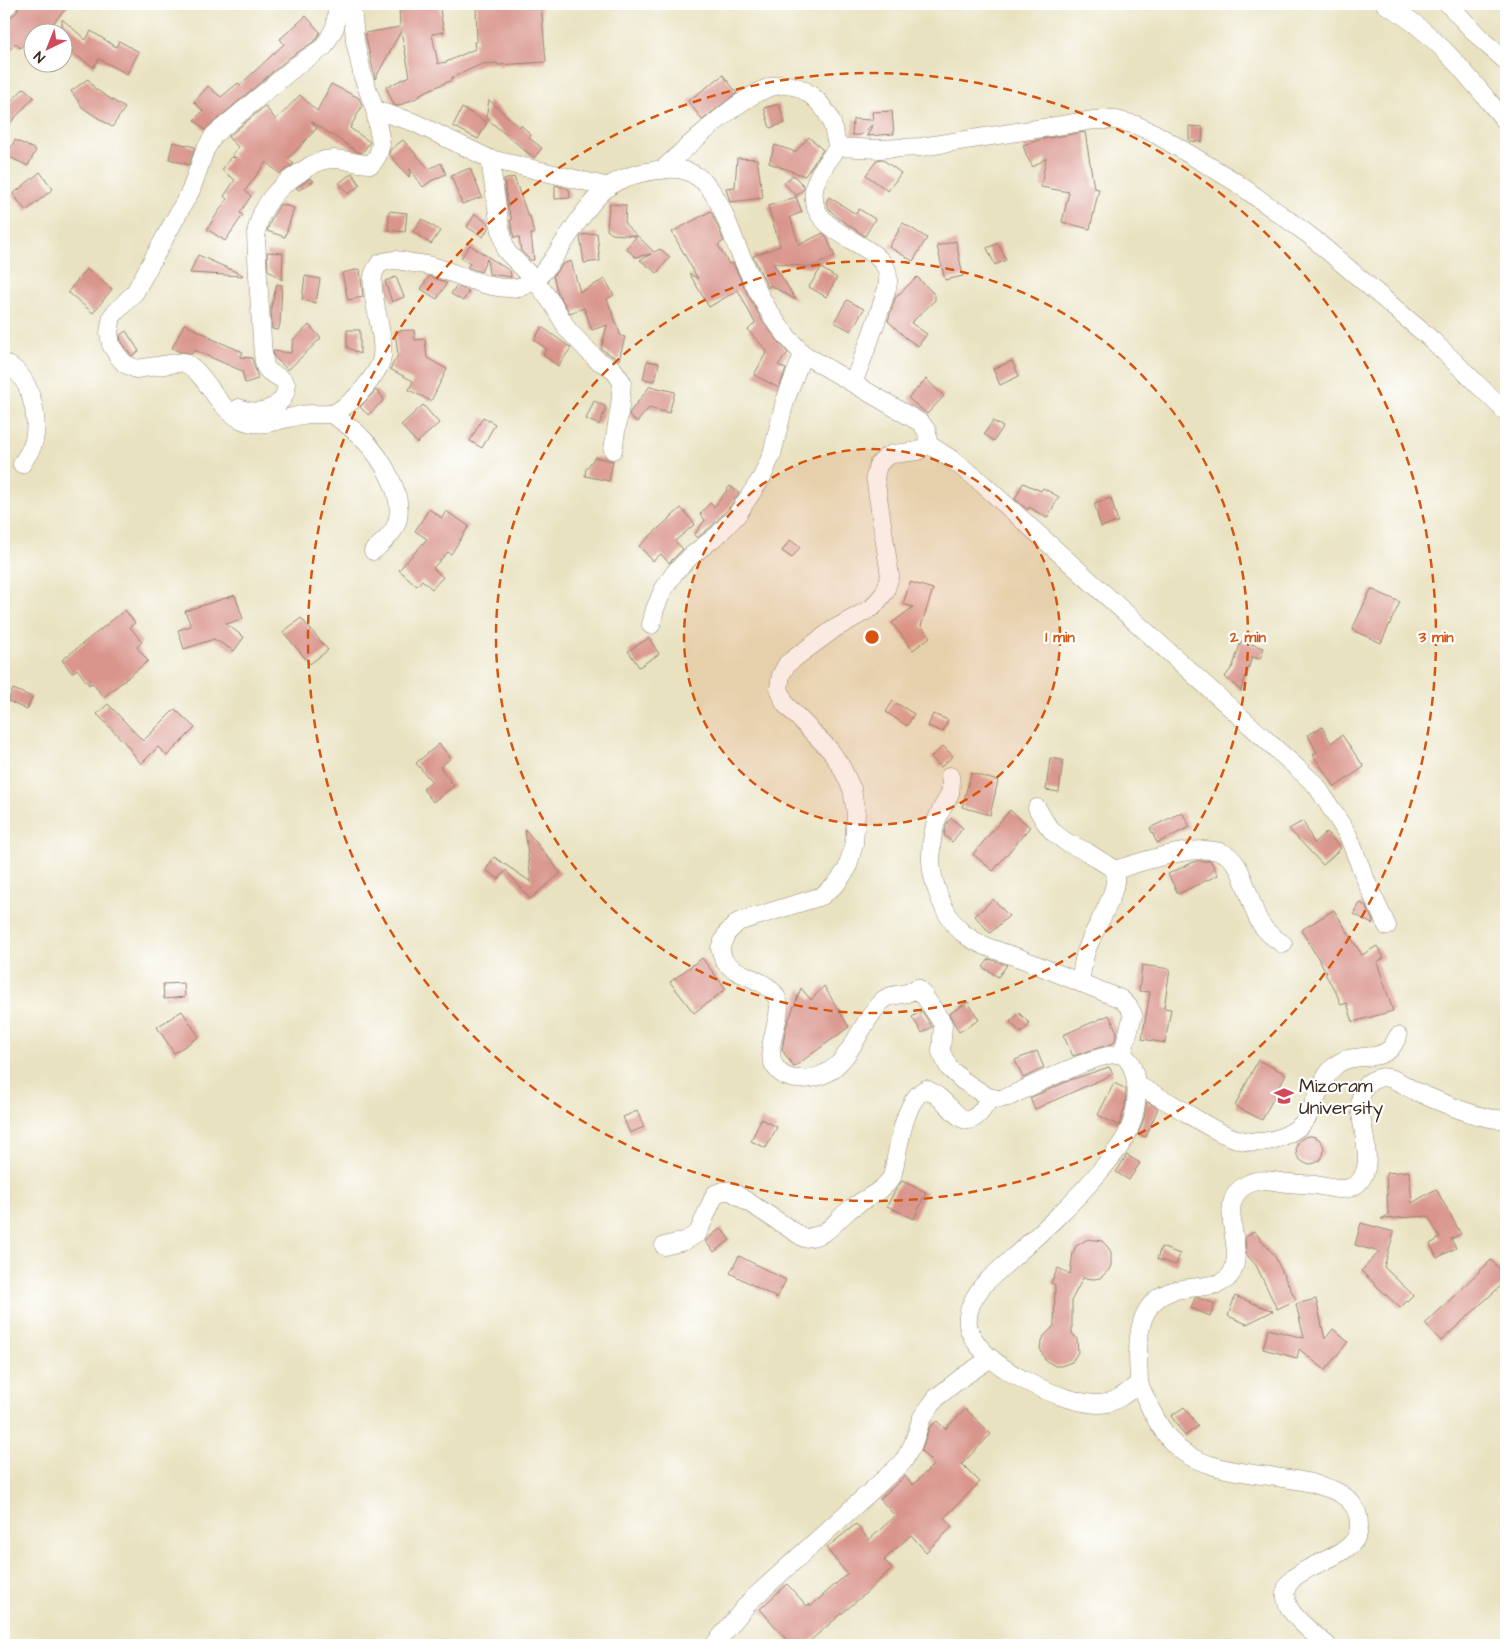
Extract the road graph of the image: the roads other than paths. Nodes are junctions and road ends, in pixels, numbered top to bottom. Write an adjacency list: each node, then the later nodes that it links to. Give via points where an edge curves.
1 (9, 4): 6 (street)
2 (338, 4): 18 (street, via 335,27 324,46 214,135 205,150 191,190 135,292 112,316 111,345 125,364 136,369 184,362)
3 (352, 4): 8 (street, via 362,77)
4 (1385, 4): 9 (street, via 1417,24 1442,47)
5 (1448, 4): 7 (street)
6 (4, 9)
7 (1506, 61)
8 (375, 110): 11 (street, via 413,122); 18 (street, via 381,144 372,164 332,159 317,162 285,182 258,220 257,264 265,366 281,378 286,390 275,406 254,412 242,409)
9 (1506, 122)
10 (838, 147): 12 (street, via 831,122 822,106 806,92 794,86 780,85 744,100); 17 (street, via 818,178 814,192 816,206 838,233 876,255 886,268 889,281); 19 (street, via 921,147 1094,120 1116,120 1136,125 1234,181 1309,235 1432,340)
11 (490, 159): 13 (street); 14 (street, via 506,252)
12 (662, 170): 13 (street, via 633,175); 15 (street, via 676,168 694,175 708,186 728,220 758,292 789,340)
13 (609, 187): 14 (street, via 589,208)
14 (535, 280): 20 (street, via 512,289 415,263 396,260 380,263 373,275 382,343 380,363 369,383 352,401); 22 (street, via 568,330 597,360 613,369 622,382)
15 (803, 354): 17 (street); 25 (street, via 762,477 737,515 675,572 663,590)
16 (4, 363): 23 (street, via 13,366 27,384 36,418 33,444)
17 (853, 383): 21 (street, via 921,423 928,431)
18 (212, 390): 20 (street, via 226,410 242,420 263,424 301,415)
19 (1506, 412)
20 (330, 414): 24 (street, via 362,437 394,486 398,503 395,528)
21 (928, 444): 29 (street, via 976,478 1316,785 1348,835); 35 (street, via 918,451 886,456 878,465 875,477 890,576 885,592 873,607 834,629 800,654 781,675 779,688 785,704 830,750 852,789 856,814 854,844 847,869 822,896 738,922 727,933 720,948 724,960 736,971 773,990 779,1003 771,1047 773,1064 781,1074 796,1079 830,1072 845,1058 881,1002 894,994 917,988 943,1024 941,1052 949,1068)
22 (614, 450)
23 (22, 464)
24 (373, 551)
25 (651, 625)
26 (950, 776): 31 (street, via 950,798 939,814 931,856 933,875 952,922 964,934 986,946)
27 (1037, 808): 28 (street, via 1053,832)
28 (1115, 870): 30 (street, via 1148,859 1217,850 1236,863 1262,926); 31 (street, via 1114,891 1085,952)
29 (1388, 926)
30 (1283, 944)
31 (1080, 983): 33 (street, via 1121,999 1129,1007 1132,1023)
32 (1398, 1036): 34 (street, via 1390,1049 1377,1056 1349,1058 1338,1064 1328,1073 1310,1114 1300,1125 1282,1136 1265,1141 1251,1142 1232,1137)
33 (1122, 1055): 34 (street, via 1132,1065); 35 (street, via 1104,1057 1008,1097)
34 (1137, 1084): 38 (street, via 1134,1117 1126,1137 1110,1159 1082,1193 984,1284 972,1301 969,1328)
35 (990, 1098): 37 (street, via 977,1117 965,1120 934,1092 920,1091 907,1112 892,1177 886,1186 816,1237 804,1238 731,1190 715,1194 698,1233 686,1241)
36 (1506, 1119): 39 (street, via 1474,1114 1392,1079 1381,1077 1369,1082 1359,1104 1368,1161 1359,1182 1340,1190 1257,1180 1238,1191 1231,1213 1236,1252 1236,1264 1231,1274 1226,1281 1214,1285 1162,1295 1151,1306 1139,1331)
37 (664, 1246)
38 (991, 1358): 39 (street, via 1012,1374 1046,1391 1080,1401 1101,1404 1123,1396); 40 (street, via 937,1397 922,1417 903,1462 750,1601)
39 (1139, 1383): 41 (street, via 1150,1410 1172,1443 1194,1458 1225,1470 1312,1483 1339,1491 1353,1505 1359,1516 1355,1540 1346,1550 1291,1580 1286,1592 1288,1605 1300,1621)
40 (714, 1645)
41 (1327, 1645)

